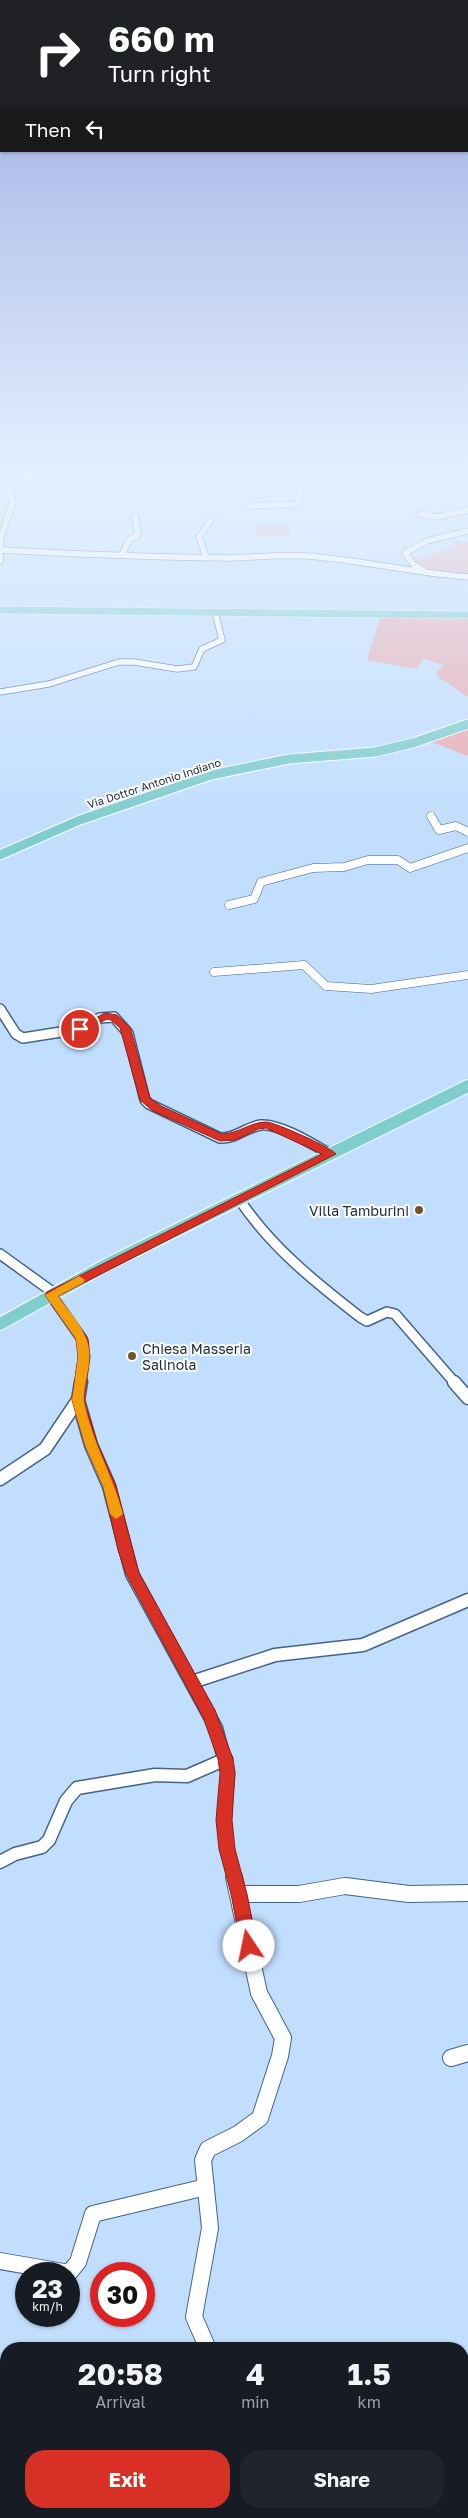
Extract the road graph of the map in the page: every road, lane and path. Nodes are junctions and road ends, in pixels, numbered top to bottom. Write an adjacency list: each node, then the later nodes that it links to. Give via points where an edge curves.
1 (0, 610): 2 (main road)
2 (215, 612): 3 (main road); 4 (street, via 222,640 202,649 194,668 116,662 24,691)
3 (468, 615)
4 (0, 692)
5 (468, 724): 9 (main road, Via Dottor Antonio Indiano, via 413,744 375,752 289,759 211,775 80,820)
6 (431, 816): 7 (street, via 439,830 456,826)
7 (468, 832)
8 (468, 848): 10 (street, via 410,868 398,860 386,859 354,863 344,868 313,868 268,878 261,882 254,898)
9 (0, 855)
10 (229, 905)
11 (214, 972): 12 (street, via 304,965 326,986 371,989)
12 (468, 975)
13 (0, 1009): 15 (street, via 16,1034 23,1038 80,1029 100,1018 114,1017 128,1033 149,1104 220,1138 233,1138 255,1126 267,1125)
14 (468, 1086): 15 (main road)
15 (330, 1154): 16 (main road)
16 (239, 1198): 18 (main road); 20 (street, via 258,1226 300,1271 327,1292 367,1320 387,1312 395,1314)
17 (0, 1254): 18 (street)
18 (52, 1294): 19 (main road); 21 (street, via 82,1339 84,1357)
19 (0, 1324)
20 (468, 1398)
21 (78, 1400): 22 (street, via 45,1449); 24 (street, via 91,1445 109,1486 132,1574)
22 (0, 1479)
23 (468, 1600): 24 (street, via 363,1645 275,1655)
24 (192, 1682): 25 (street, via 216,1728)
25 (226, 1759): 26 (street, via 187,1776 154,1775 77,1788 66,1801 49,1840 42,1848 15,1854); 28 (street, via 224,1820 227,1849)
26 (0, 1862)
27 (468, 1893): 28 (street, via 408,1894 345,1886 299,1894)
28 (239, 1894): 31 (street, via 259,1993 283,2038 260,2118 208,2149 203,2160)
29 (468, 2053): 30 (street)
30 (451, 2058)
31 (206, 2188): 32 (street, via 93,2214 78,2262 69,2273); 33 (street, via 210,2228 194,2317)
32 (0, 2261)
33 (205, 2342)

